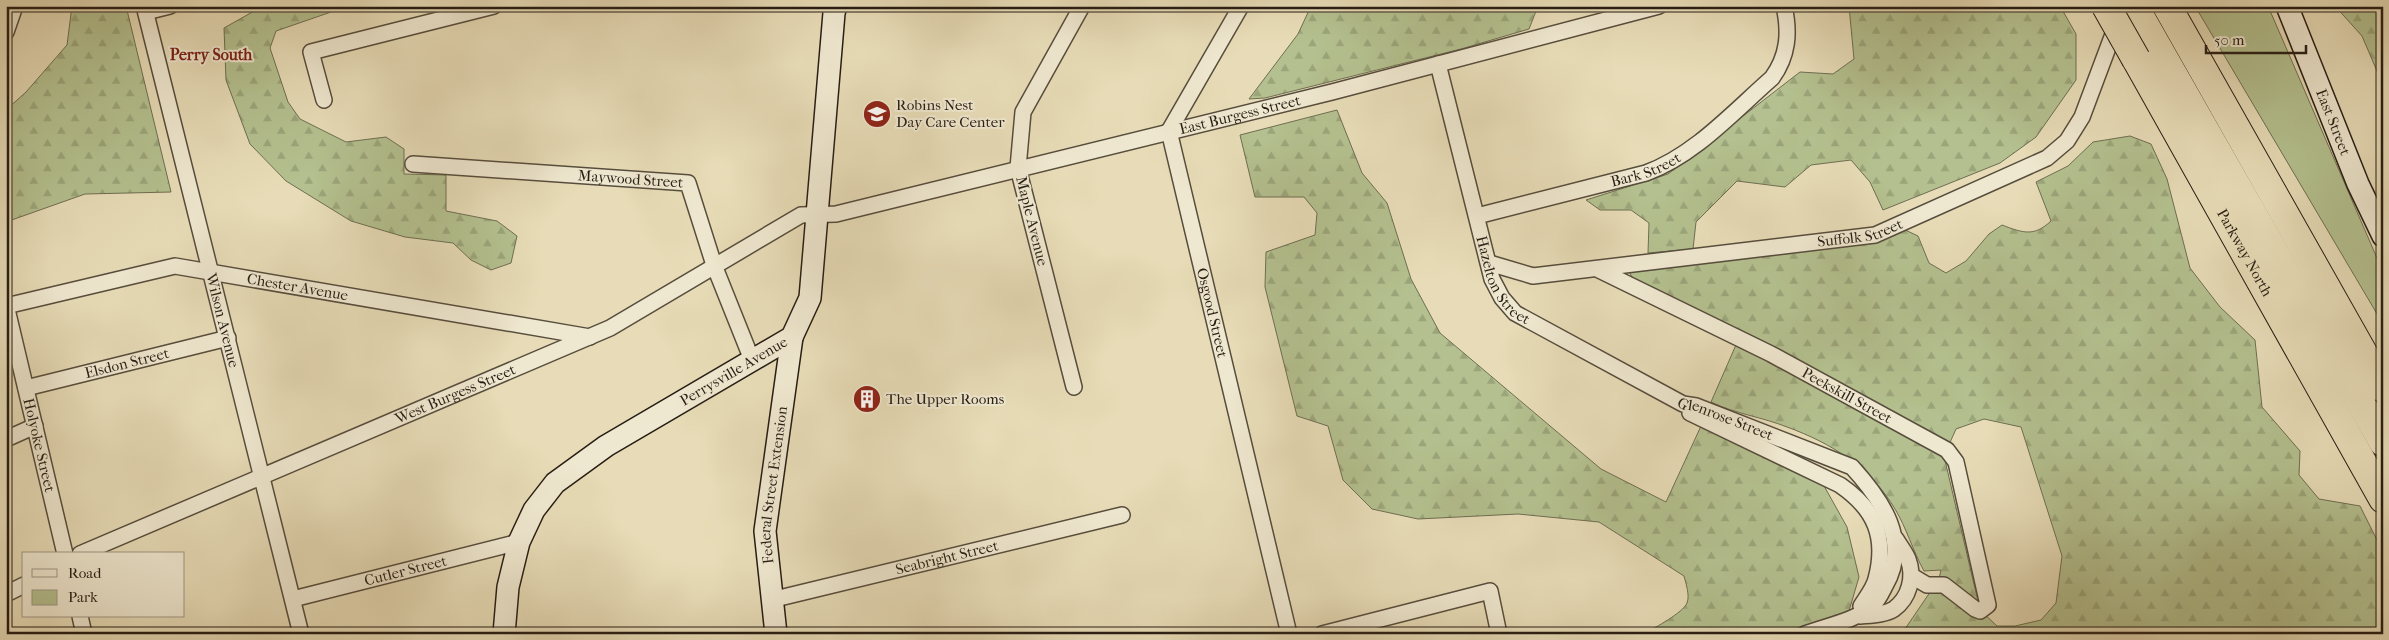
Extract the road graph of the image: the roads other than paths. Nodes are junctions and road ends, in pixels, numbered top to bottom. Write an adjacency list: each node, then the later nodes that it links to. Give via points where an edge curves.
1 (14, 6): 15 (street)
2 (170, 6): 13 (street)
3 (494, 6): 18 (street, via 310,52)
4 (836, 6): 22 (main road, Perrysville Avenue)
5 (1082, 6): 21 (street, Maple Avenue, via 1023,112)
6 (1241, 6): 19 (street)
7 (1659, 6): 17 (street, East Burgess Street)
8 (1784, 6): 23 (street, Bark Street, via 1788,27 1782,65 1772,78 1684,155 1646,173)
9 (2106, 6): 16 (highway, Parkway North, bridge)
10 (2126, 6): 27 (street, Suffolk Street, via 2110,38 2082,117 2067,141 2047,158 1875,235)
11 (2134, 6): 16 (highway)
12 (2286, 6): 24 (main road, East Street, via 2358,184)
13 (145, 9): 28 (street, Wilson Avenue)
14 (2170, 11): 36 (highway)
15 (7, 31)
16 (2145, 50): 40 (highway); 42 (highway, Parkway North)
17 (1438, 64): 19 (street, East Burgess Street); 23 (street, Hazelton Street)
18 (324, 100)
19 (1169, 131): 21 (street, East Burgess Street); 59 (street, Osgood Street)
20 (412, 164): 26 (street, Maywood Street, via 688,183)
21 (1018, 168): 22 (street, East Burgess Street, via 836,214); 35 (street, Maple Avenue)
22 (818, 214): 26 (street, West Burgess Street, via 792,219); 31 (main road, Perrysville Avenue, via 810,298)
23 (1477, 216): 25 (street, Hazelton Street)
24 (2383, 236)
25 (1489, 263): 27 (street, Suffolk Street, via 1533,276); 37 (street, Hazelton Street, via 1496,288 1515,313)
26 (714, 265): 30 (street, West Burgess Street, via 610,328); 33 (street, Maywood Street)
27 (1599, 270): 48 (street, Peekskill Street, via 1771,354 1947,450 1956,462 1988,605 1980,611 1944,585 1927,585)
28 (212, 274): 29 (street, Chester Avenue, via 174,266); 30 (street, Chester Avenue); 32 (street, Wilson Avenue)
29 (6, 306): 34 (street, Holyoke Street)
30 (590, 336): 41 (street, West Burgess Street)
31 (792, 337): 33 (main road, Perrysville Avenue); 52 (main road, Federal Street Extension, via 764,530)
32 (228, 338): 34 (street, Elsdon Street); 41 (street, Wilson Avenue)
33 (752, 360): 45 (main road, Perrysville Avenue, via 606,446 555,483 534,510)
34 (26, 388): 38 (street, Holyoke Street)
35 (1074, 388)
36 (2383, 388)
37 (1683, 404): 44 (street, Glenrose Street, via 1696,406 1852,466 1882,504); 53 (street, Glenrose Street, via 1692,415 1840,485 1869,510 1880,540 1876,580)
38 (35, 426): 39 (street); 46 (street, Holyoke Street)
39 (6, 439)
40 (2383, 442)
41 (262, 476): 47 (street, West Burgess Street); 51 (street, Wilson Avenue)
42 (2383, 499)
43 (1122, 515): 52 (street, Seabright Street)
44 (1896, 539): 48 (street, via 1908,559); 53 (street, Glenrose Street, via 1890,578 1873,605)
45 (520, 542): 51 (street, Cutler Street); 57 (main road, Perrysville Avenue, via 508,587)
46 (65, 552)
47 (85, 552)
48 (1912, 576): 53 (street, via 1905,596 1894,609)
49 (22, 586): 50 (street)
50 (6, 594)
51 (293, 599): 56 (street, Wilson Avenue)
52 (771, 600): 58 (main road, Federal Street Extension)
53 (1856, 616): 62 (street, Glenrose Street)
54 (80, 618): 55 (street)
55 (84, 634)
56 (301, 634)
57 (504, 634)
58 (776, 634)
59 (1290, 634)
60 (1322, 634): 61 (street, via 1490,591)
61 (1499, 634)
62 (1805, 634)

